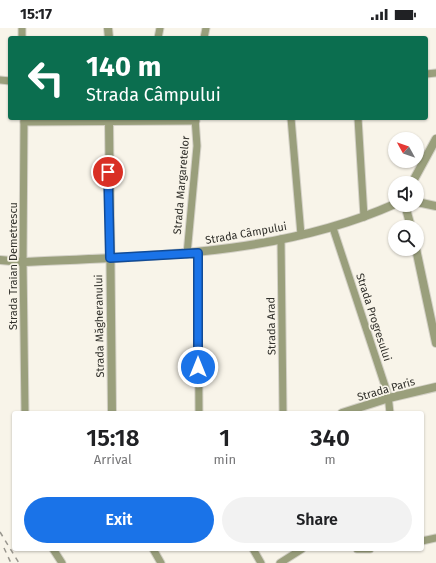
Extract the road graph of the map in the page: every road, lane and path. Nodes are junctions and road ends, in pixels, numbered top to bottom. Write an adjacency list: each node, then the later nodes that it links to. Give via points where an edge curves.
1 (24, 120): 2 (street); 21 (street, Strada Traian Demetrescu)
2 (109, 120): 3 (street); 19 (street, Strada Măgheranului)
3 (144, 120)
4 (196, 120): 17 (street, Strada Margaretelor)
5 (291, 120): 14 (street)
6 (358, 120): 12 (street)
7 (436, 139): 8 (street)
8 (416, 176)
9 (424, 203): 10 (street)
10 (436, 206)
11 (388, 207): 12 (street, Strada Câmpului)
12 (364, 217): 13 (street, Strada Câmpului)
13 (333, 228): 14 (street, Strada Câmpului); 24 (street, Strada Progresului)
14 (301, 235): 15 (street, Strada Câmpului)
15 (280, 239): 16 (street, Strada Câmpului); 28 (street, Strada Arad)
16 (198, 253): 17 (street, Strada Câmpului); 27 (street)
17 (187, 254): 19 (street, Strada Câmpului)
18 (417, 256): 22 (street)
19 (110, 258): 21 (street, Strada Câmpului); 26 (street, Strada Măgheranului)
20 (0, 260): 21 (street, Strada Câmpului)
21 (23, 262): 25 (street, Strada Traian Demetrescu)
22 (436, 343)
23 (436, 387): 24 (street, Strada Paris)
24 (389, 398): 29 (street, Strada Paris); 30 (street, Strada Progresului)
25 (25, 411)
26 (112, 411)
27 (198, 411)
28 (283, 411)
29 (348, 411)
30 (390, 411)
31 (436, 538): 32 (street)
32 (424, 541)
33 (55, 551): 37 (street)
34 (154, 551): 38 (street)
35 (254, 551): 39 (street)
36 (299, 551): 40 (street)
37 (62, 563)
38 (161, 563)
39 (261, 563)
40 (280, 563)

